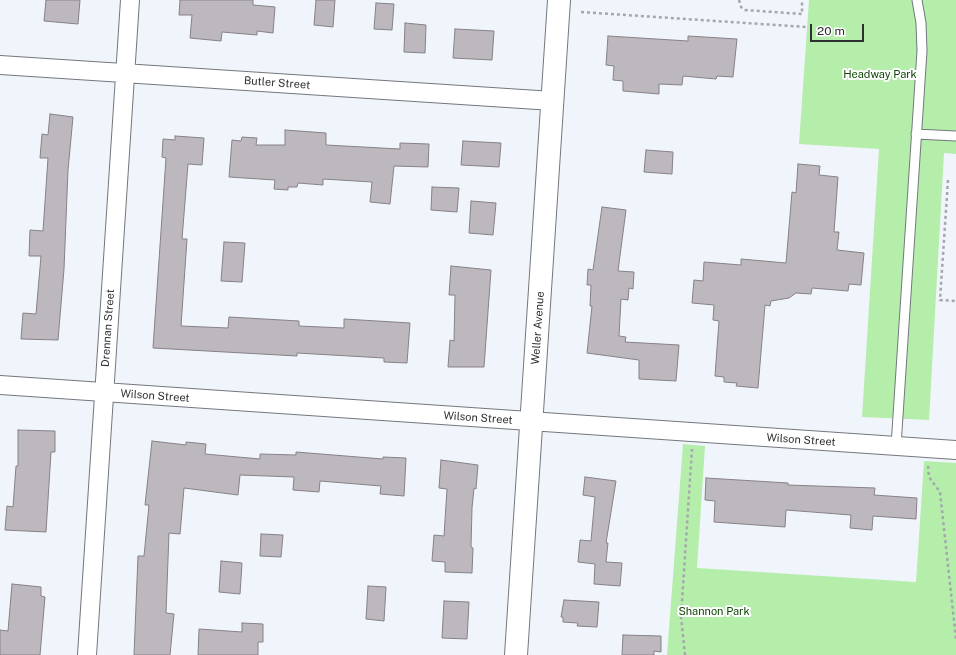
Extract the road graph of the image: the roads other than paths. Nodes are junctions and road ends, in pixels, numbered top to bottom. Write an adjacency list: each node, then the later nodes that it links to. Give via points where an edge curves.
1 (130, 0): 5 (street, Drennan Street)
2 (559, 0): 6 (street, Weller Avenue)
3 (917, 0): 7 (lane, via 922,51)
4 (0, 65): 5 (street, Butler Street)
5 (126, 74): 6 (street, Butler Street); 10 (street, Drennan Street)
6 (553, 101): 11 (street, Weller Avenue)
7 (916, 134): 8 (lane); 12 (lane)
8 (956, 136)
9 (0, 385): 10 (street, Wilson Street)
10 (104, 393): 11 (street, Wilson Street); 14 (street, Drennan Street)
11 (531, 422): 12 (street, Wilson Street); 15 (street, Weller Avenue)
12 (896, 446): 13 (street, Wilson Street)
13 (956, 450)
14 (87, 655)
15 (516, 655)

